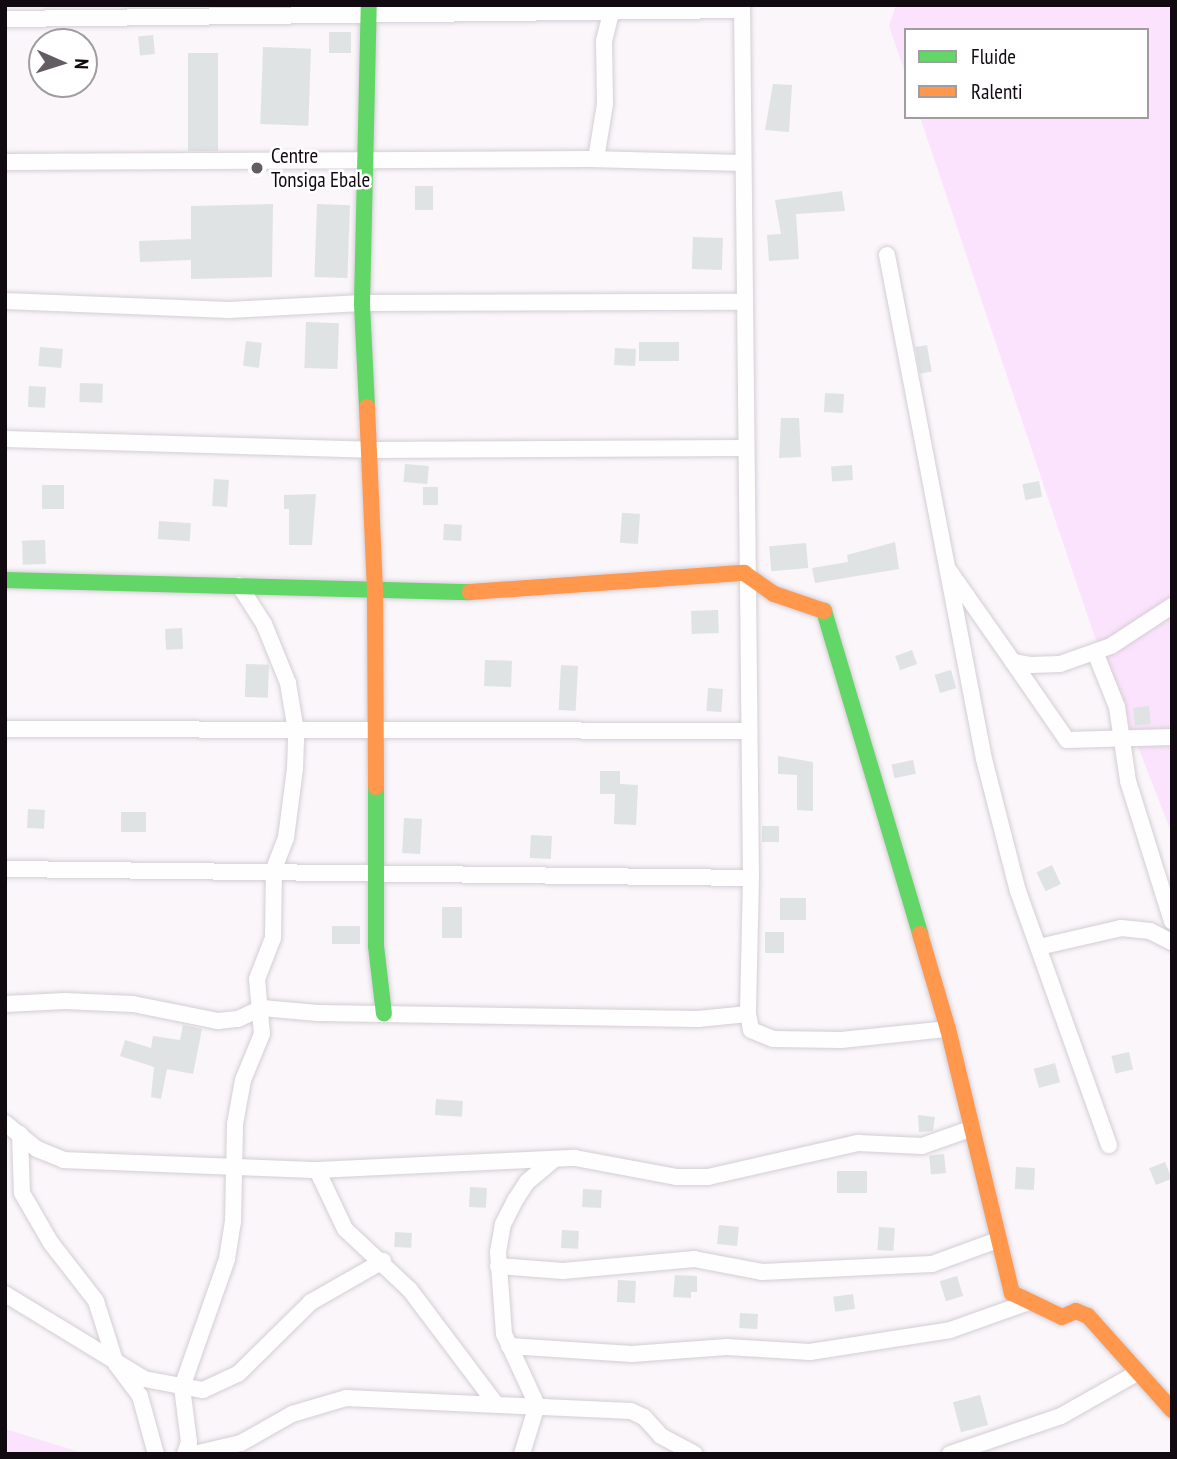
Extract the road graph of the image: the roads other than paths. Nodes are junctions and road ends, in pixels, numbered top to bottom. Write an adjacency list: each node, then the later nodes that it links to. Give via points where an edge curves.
1 (742, 8): 3 (street); 8 (street)
2 (369, 9): 3 (street); 4 (street); 6 (street)
3 (612, 10): 5 (street, via 604,41 605,104)
4 (5, 19)
5 (596, 159): 6 (street); 8 (street)
6 (366, 160): 7 (street); 12 (street)
7 (5, 162)
8 (742, 163): 11 (street)
9 (887, 255): 16 (street)
10 (5, 301): 12 (street, via 229,310)
11 (742, 302): 12 (street); 14 (street)
12 (362, 303): 15 (street)
13 (5, 439): 15 (street)
14 (743, 448): 15 (street); 17 (street)
15 (369, 450): 20 (street)
16 (943, 560): 23 (street); 36 (street, via 984,759 1018,891)
17 (744, 573): 20 (street, via 515,592); 27 (street); 41 (street, via 774,594 824,611 829,621)
18 (5, 580): 19 (street)
19 (240, 585): 20 (street); 25 (street, via 264,624 288,683)
20 (375, 593): 26 (street)
21 (1172, 606): 22 (street)
22 (1095, 652): 23 (street, via 1047,666); 28 (street)
23 (1013, 662): 28 (street, via 1067,740)
24 (5, 729): 25 (street)
25 (296, 731): 26 (street); 31 (street, via 286,838)
26 (373, 731): 27 (street); 32 (street)
27 (748, 731): 33 (street)
28 (1123, 737): 29 (street); 34 (street, via 1128,781)
29 (1172, 737)
30 (5, 869): 31 (street)
31 (274, 869): 32 (street); 38 (street, via 273,938 257,979)
32 (376, 872): 33 (street); 39 (street, via 376,946)
33 (751, 878): 40 (street)
34 (1172, 921)
35 (1172, 942): 36 (street, via 1150,931 1121,928)
36 (1039, 947): 45 (street)
37 (5, 1004): 38 (street, via 65,1000 133,1004 218,1021 238,1019)
38 (262, 1008): 39 (street); 47 (street, via 258,1052 239,1100)
39 (384, 1014): 40 (street, via 698,1019)
40 (748, 1014): 41 (street, via 751,1030 773,1039 841,1041)
41 (948, 1029): 43 (street)
42 (5, 1123): 44 (street)
43 (970, 1129): 46 (street, via 922,1146 858,1143 708,1177 677,1177 611,1162); 49 (street)
44 (20, 1134): 47 (street, via 45,1153 64,1160); 55 (street, via 22,1193 51,1243 96,1301)
45 (1109, 1145)
46 (554, 1159): 48 (street, via 467,1167); 51 (street, via 527,1182 516,1199 503,1224)
47 (236, 1165): 48 (street); 57 (street, via 227,1259)
48 (317, 1170): 50 (street, via 345,1229)
49 (998, 1240): 51 (street, via 932,1264 762,1272 694,1259 563,1271); 53 (street, via 1012,1293)
50 (383, 1261): 57 (street, via 311,1302 225,1382 203,1390); 58 (street)
51 (498, 1266): 54 (street)
52 (5, 1294): 55 (street)
53 (1029, 1302): 54 (street, via 950,1330 810,1352 727,1346 632,1354); 56 (street, via 1062,1317 1082,1312)
54 (509, 1346): 59 (street)
55 (116, 1364): 57 (street, via 144,1379); 61 (street, via 140,1396)
56 (1138, 1373): 60 (street); 66 (street, via 1061,1416)
57 (182, 1387): 62 (street, via 189,1441)
58 (495, 1403): 59 (street); 63 (street, via 332,1399 322,1407 280,1420 241,1443)
59 (537, 1405): 64 (street); 65 (street, via 631,1411 644,1417 661,1436)
60 (1172, 1410)
61 (156, 1454)
62 (185, 1454)
63 (194, 1454)
64 (522, 1454)
65 (695, 1454)
66 (950, 1454)

